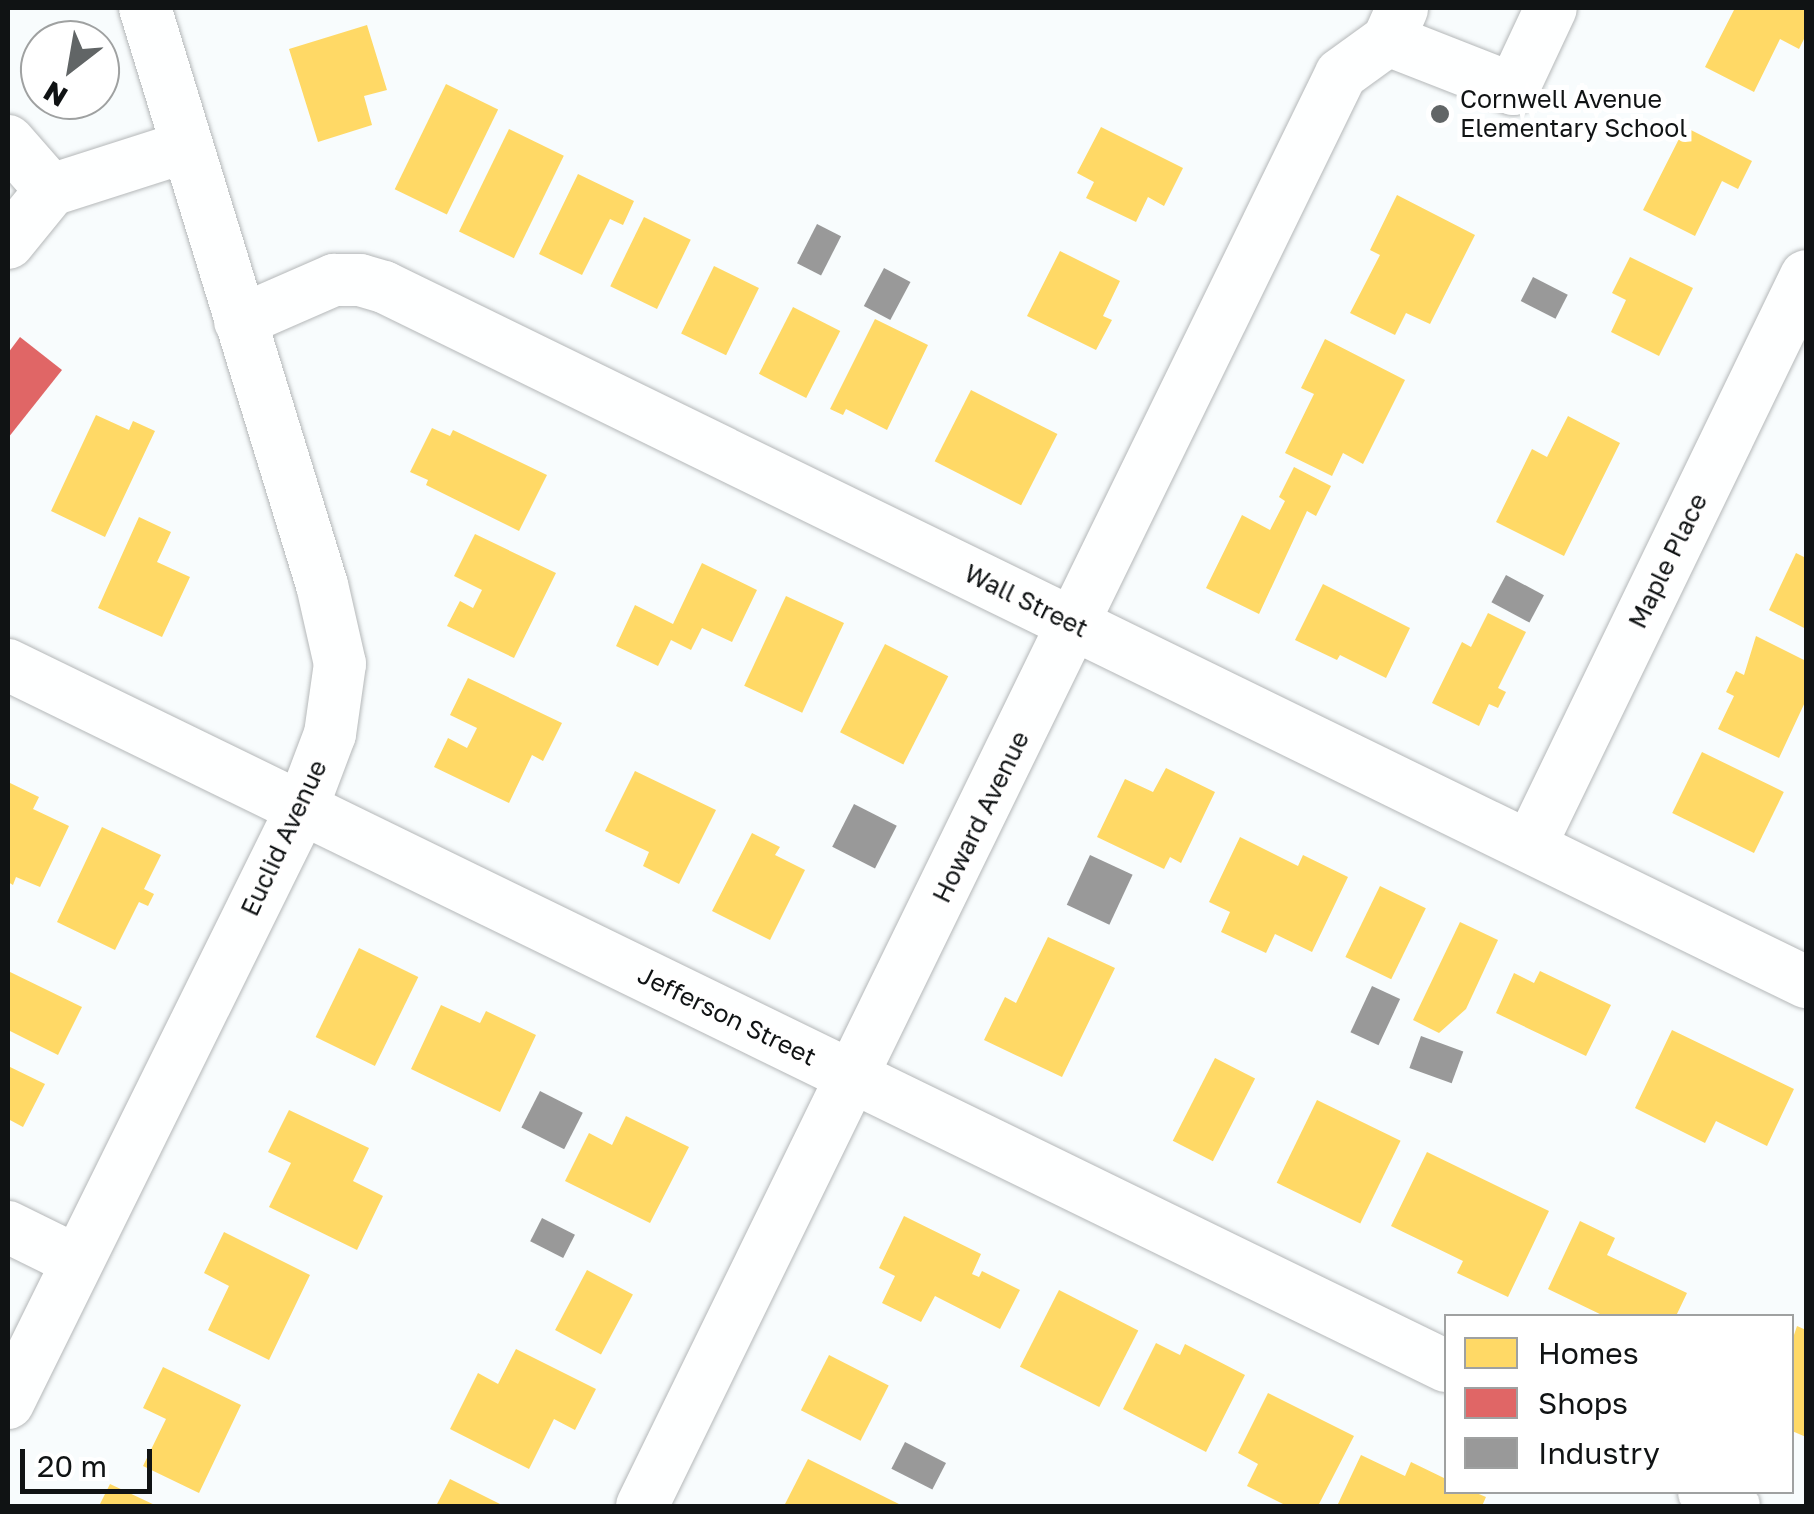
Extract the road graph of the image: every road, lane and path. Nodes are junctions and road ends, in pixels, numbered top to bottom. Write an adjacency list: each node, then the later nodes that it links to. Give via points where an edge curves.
1 (145, 8): 5 (street, Euclid Avenue)
2 (1551, 8): 3 (street, via 1513,89)
3 (1396, 24): 10 (street, Howard Avenue, via 1341,74)
4 (8, 141): 6 (street)
5 (184, 147): 6 (street); 9 (street, Euclid Avenue)
6 (51, 190): 7 (street)
7 (8, 243)
8 (1806, 276): 13 (street, Maple Place)
9 (240, 320): 10 (street, Wall Street, via 334,280 384,287); 12 (street, Euclid Avenue, via 322,584 340,664 330,734)
10 (1075, 625): 13 (street, Wall Street); 15 (street, Howard Avenue)
11 (8, 665): 12 (street, Jefferson Street)
12 (302, 808): 15 (street, Jefferson Street); 17 (street, Euclid Avenue)
13 (1530, 846): 14 (street, Wall Street)
14 (1806, 982)
15 (852, 1077): 18 (street, Jefferson Street); 21 (street, Howard Avenue)
16 (8, 1227): 17 (street)
17 (77, 1261): 19 (street, Euclid Avenue)
18 (1444, 1365)
19 (8, 1403)
20 (1708, 1494): 22 (street)
21 (642, 1506)
22 (1734, 1506)

